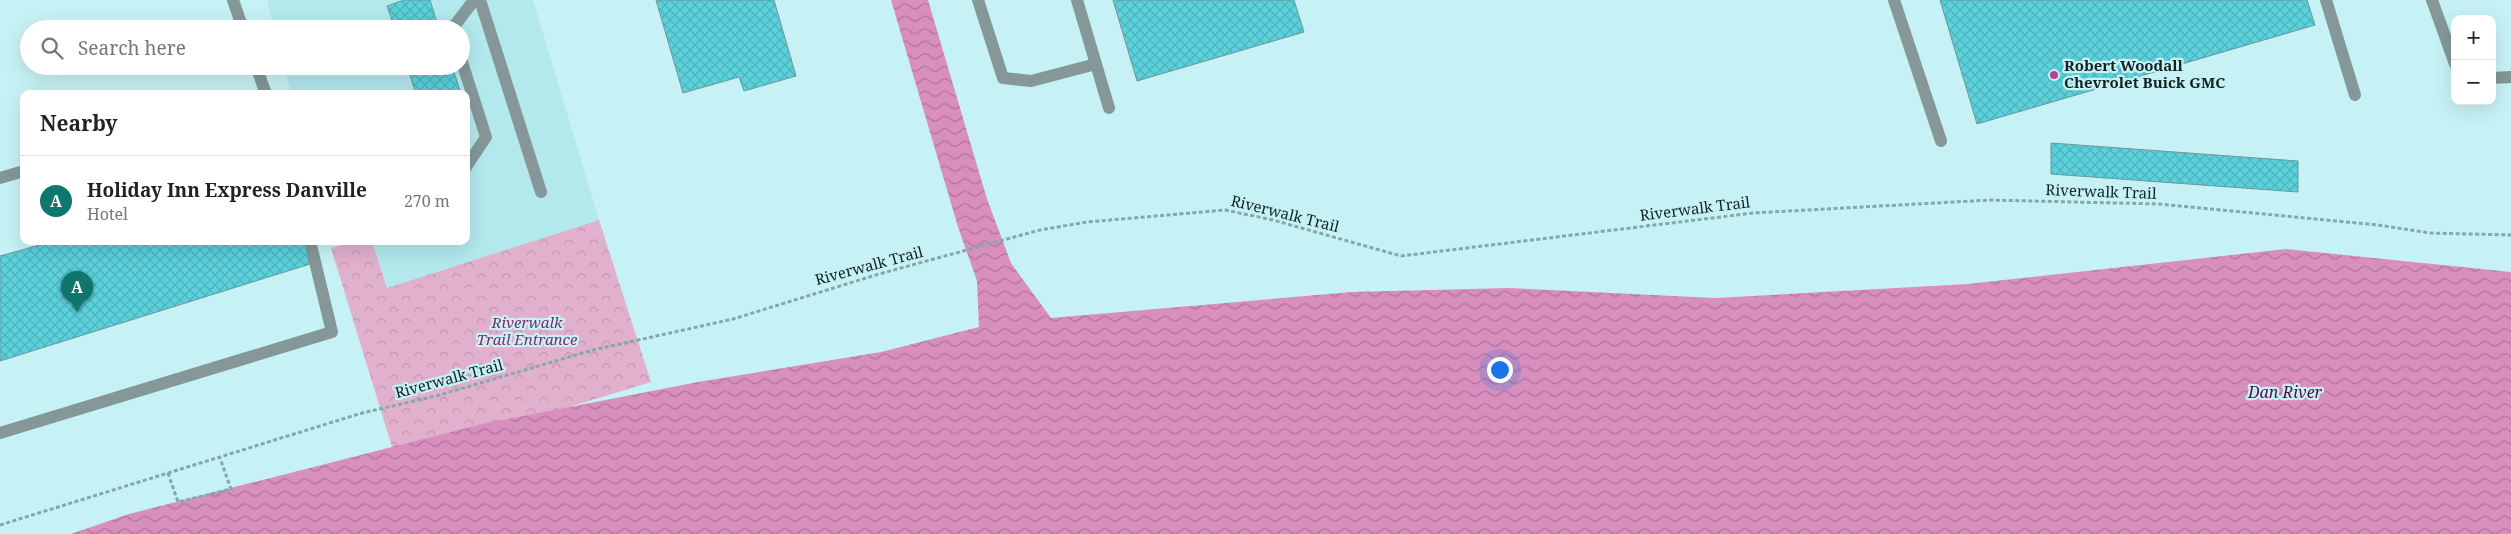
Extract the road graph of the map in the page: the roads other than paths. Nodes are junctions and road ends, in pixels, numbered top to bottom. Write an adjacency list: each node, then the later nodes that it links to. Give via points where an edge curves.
1 (233, 0): 9 (lane)
2 (474, 0): 10 (lane)
3 (480, 0): 24 (lane)
4 (978, 0): 12 (lane, via 1003,78 1031,81)
5 (1077, 0): 12 (lane)
6 (1894, 0): 20 (lane)
7 (2326, 0): 18 (lane)
8 (2432, 0): 11 (lane)
9 (240, 20)
10 (459, 20)
11 (2454, 60)
12 (1096, 64): 19 (lane)
13 (259, 75): 17 (lane)
14 (466, 75): 21 (lane, via 486,137)
15 (2511, 76): 16 (lane)
16 (2496, 78)
17 (265, 90)
18 (2355, 95)
19 (1109, 108)
20 (1941, 140)
21 (470, 161)
22 (20, 172): 23 (lane)
23 (0, 178)
24 (541, 192)
25 (311, 245): 26 (lane, via 332,332)
26 (0, 433)

